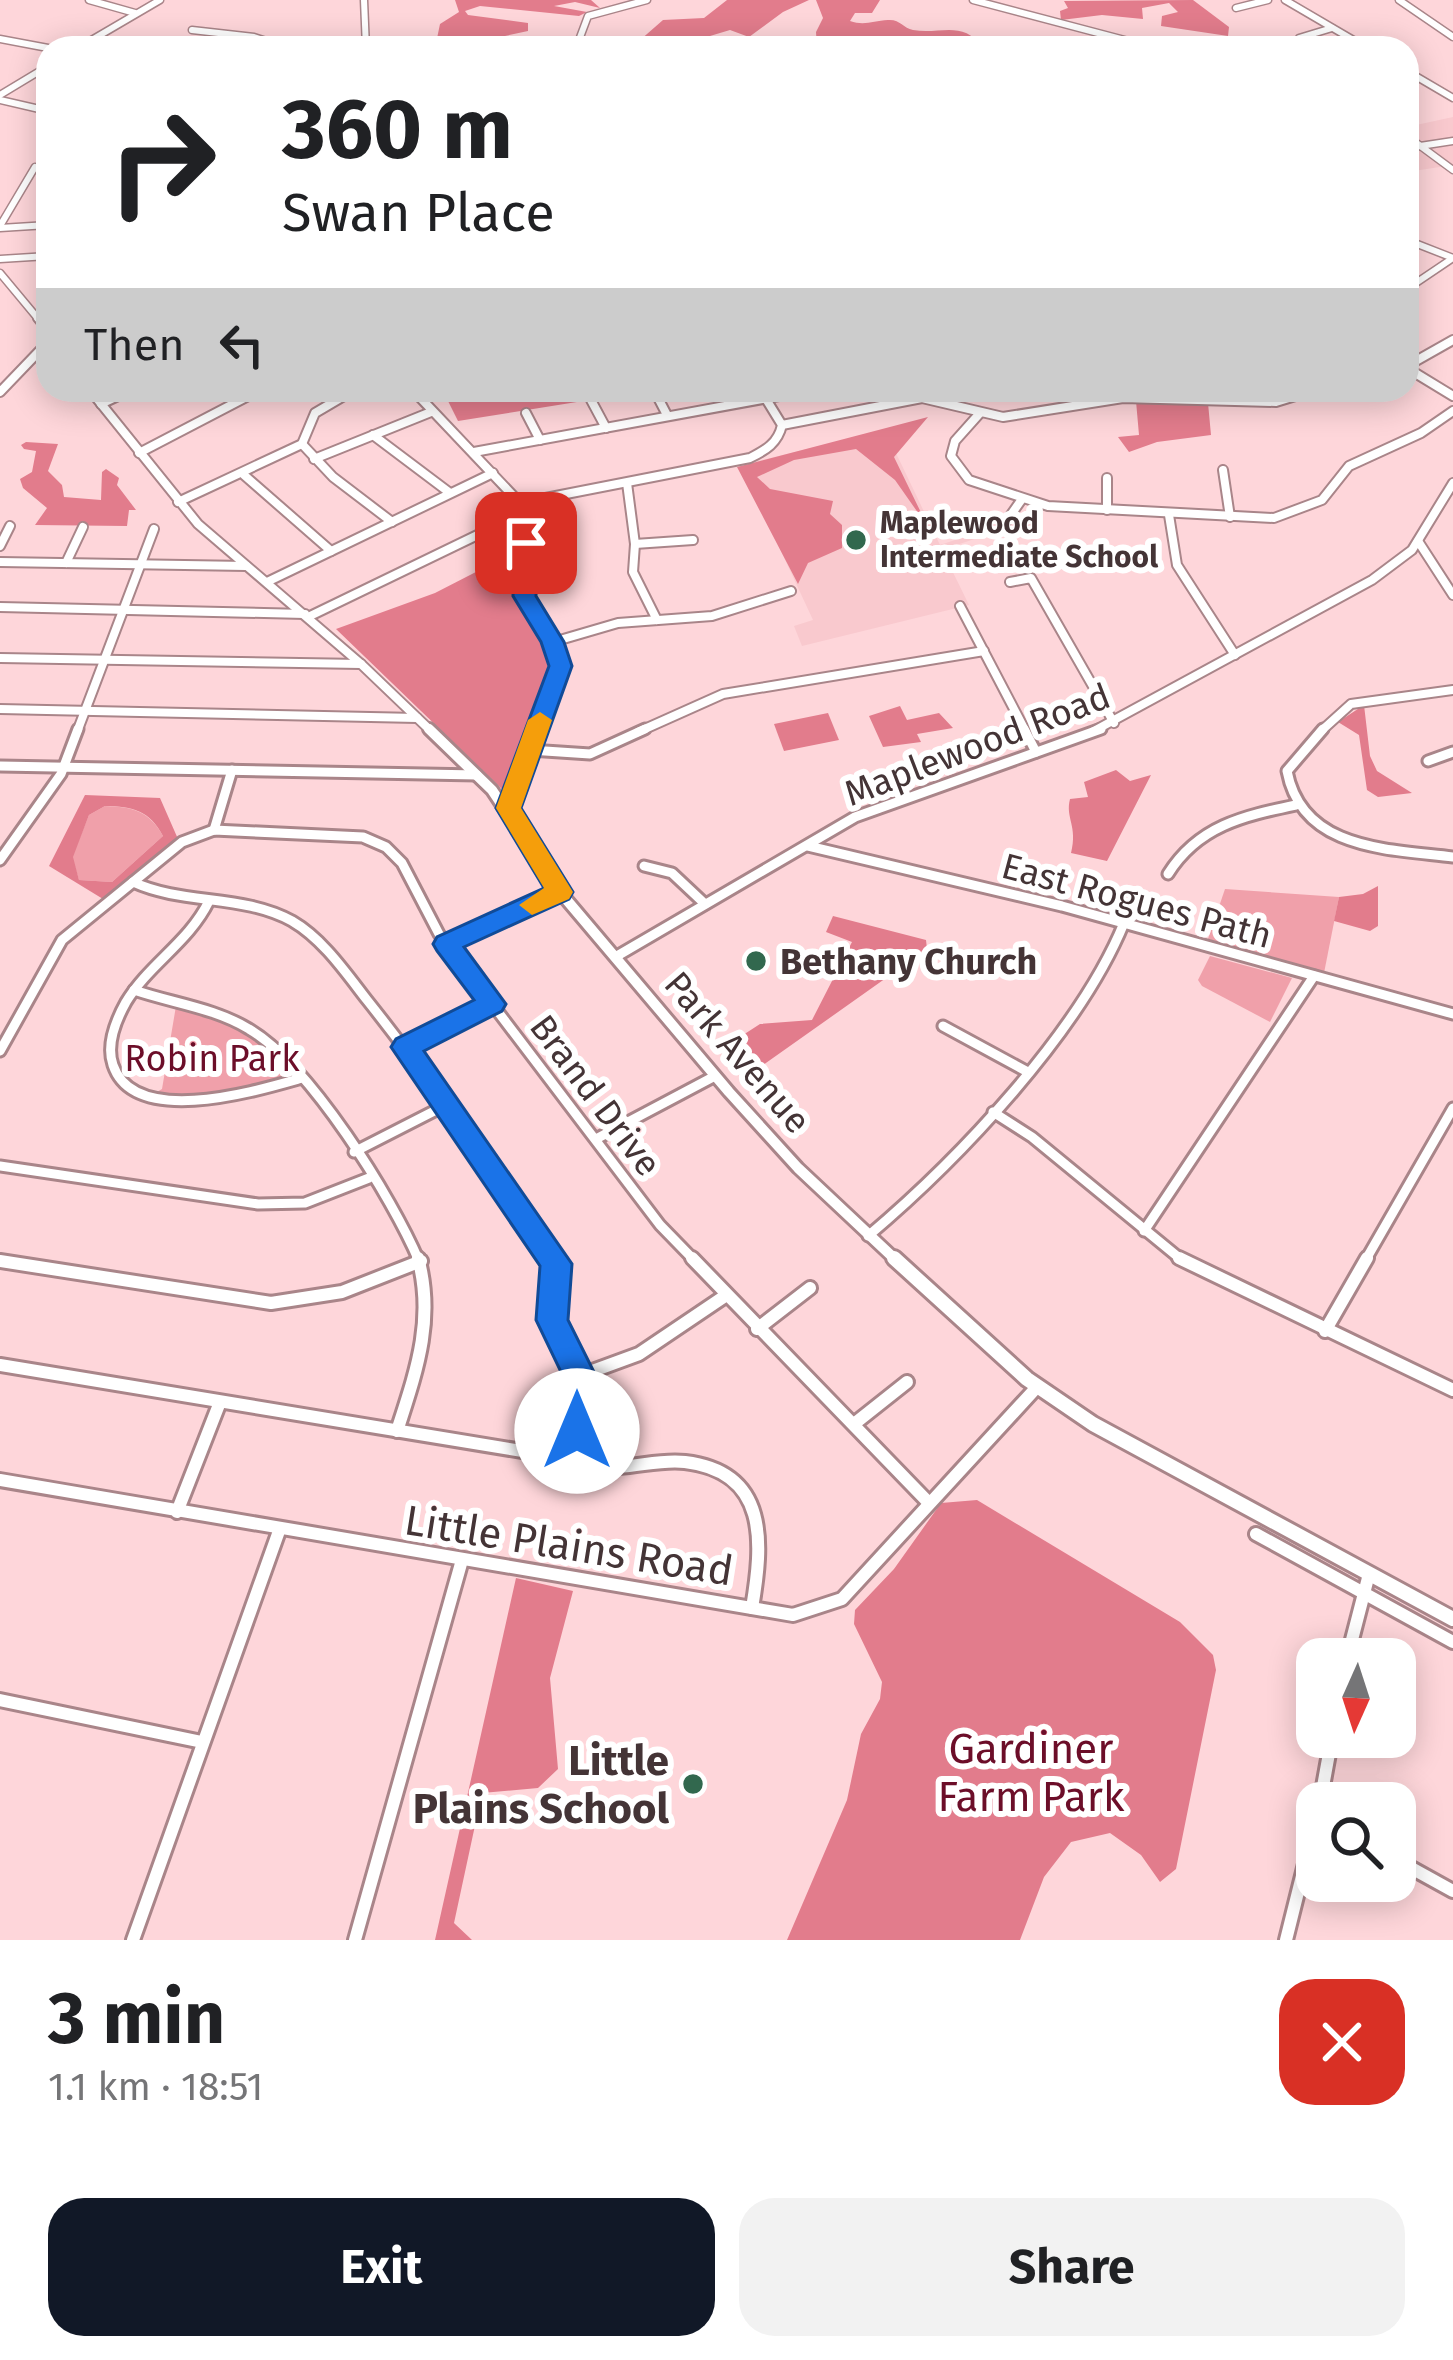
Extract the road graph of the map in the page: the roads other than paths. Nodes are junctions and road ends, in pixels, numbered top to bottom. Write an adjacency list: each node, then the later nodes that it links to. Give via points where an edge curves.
1 (88, 0): 11 (street)
2 (160, 0): 11 (street)
3 (364, 0): 16 (street)
4 (647, 0): 17 (street, via 588,16)
5 (973, 0): 18 (street)
6 (1268, 0): 10 (street)
7 (1285, 0): 12 (street)
8 (1415, 0): 9 (street)
9 (1402, 2): 21 (street)
10 (1235, 8)
11 (138, 13): 14 (street)
12 (1331, 28): 19 (street); 20 (street)
13 (192, 30): 15 (street)
14 (99, 36)
15 (245, 36)
16 (366, 36)
17 (577, 36)
18 (1110, 36)
19 (1305, 36)
20 (1345, 36)
21 (1453, 37)
22 (0, 39): 23 (street)
23 (36, 46)
24 (36, 74): 26 (street)
25 (1419, 78): 27 (street)
26 (0, 98): 28 (main road)
27 (1453, 98)
28 (36, 108)
29 (1453, 141): 32 (main road)
30 (1419, 144): 32 (street)
31 (1419, 146): 32 (main road)
32 (1423, 146): 34 (street)
33 (34, 167): 36 (street)
34 (1453, 170)
35 (36, 226): 36 (street)
36 (0, 227)
37 (1419, 245): 39 (street)
38 (36, 257): 40 (street)
39 (1453, 258): 42 (street)
40 (0, 259)
41 (0, 273): 43 (main road)
42 (1419, 280)
43 (36, 316)
44 (1453, 340): 46 (street)
45 (36, 354): 48 (main road)
46 (1419, 360)
47 (1419, 375): 49 (street)
48 (0, 392)
49 (1453, 396)
50 (104, 402): 64 (street)
51 (237, 402): 77 (street)
52 (334, 402): 75 (street, via 315,413)
53 (423, 402): 67 (street)
54 (592, 402): 72 (street)
55 (660, 402): 70 (street)
56 (729, 402): 65 (street)
57 (748, 402): 65 (street)
58 (768, 402): 71 (street)
59 (901, 402): 71 (street)
60 (937, 402): 69 (street)
61 (1100, 402): 69 (street, via 1018,416)
62 (1248, 402): 63 (street)
63 (1276, 402)
64 (100, 404): 77 (main road, Park Avenue)
65 (731, 405): 70 (street)
66 (1453, 411): 91 (street, via 1349,466 1322,500 1274,518)
67 (431, 412): 73 (street); 76 (street)
68 (526, 413): 74 (street)
69 (980, 413): 86 (street, via 955,441 954,463 970,480)
70 (667, 416): 72 (street)
71 (782, 425): 83 (street, via 775,443 750,458)
72 (606, 428): 74 (street)
73 (373, 436): 78 (street); 85 (street)
74 (541, 440): 76 (street)
75 (302, 444): 78 (street); 81 (street)
76 (474, 452): 80 (street)
77 (140, 453): 87 (main road, Park Avenue)
78 (314, 459): 92 (street)
79 (1223, 470): 91 (street)
80 (493, 473): 85 (street); 88 (street)
81 (244, 475): 87 (street); 101 (street)
82 (1107, 478): 89 (street)
83 (627, 483): 88 (street, via 563,491); 99 (street)
84 (1453, 484): 98 (street, Maplewood Road)
85 (450, 494): 92 (street)
86 (1022, 500): 89 (street); 94 (street)
87 (178, 502): 105 (main road, Park Avenue)
88 (522, 508): 113 (street); 115 (street, via 524,596)
89 (1107, 510): 90 (street)
90 (1169, 514): 91 (street); 117 (street, via 1177,565)
91 (1230, 517)
92 (392, 522): 101 (street)
93 (10, 526): 100 (street)
94 (1004, 526)
95 (82, 527): 103 (street)
96 (154, 529): 104 (street)
97 (693, 540): 99 (street)
98 (1418, 541): 109 (street); 117 (street, Maplewood Road, via 1390,569)
99 (635, 544): 114 (street, via 633,572)
100 (0, 547)
101 (331, 551): 106 (street)
102 (0, 562): 103 (street)
103 (66, 563): 104 (street)
104 (140, 564): 105 (street); 112 (street)
105 (246, 566): 106 (main road, Park Avenue)
106 (267, 582): 113 (main road, Park Avenue)
107 (1010, 582): 125 (street, via 1031,578)
108 (791, 591): 114 (street, via 712,616)
109 (1453, 596)
110 (960, 606): 116 (street)
111 (0, 608): 112 (street)
112 (123, 610): 113 (street); 119 (street)
113 (307, 615): 120 (main road, Park Avenue)
114 (657, 620): 115 (street)
115 (553, 642): 126 (street, via 559,680)
116 (984, 651): 126 (street, via 722,694 590,754); 127 (street)
117 (1235, 655): 125 (street, Maplewood Road)
118 (0, 658): 119 (street)
119 (106, 660): 120 (street); 123 (street)
120 (361, 664): 124 (main road, Park Avenue)
121 (1453, 690): 134 (street, via 1370,698 1337,712 1291,763 1287,784)
122 (0, 710): 123 (street)
123 (87, 711): 124 (street); 131 (street)
124 (417, 718): 133 (main road, Park Avenue)
125 (1114, 723): 127 (street, Maplewood Road)
126 (530, 750): 135 (street)
127 (1036, 752): 136 (street, Maplewood Road)
128 (1453, 752): 129 (street)
129 (1428, 761)
130 (0, 766): 131 (street)
131 (65, 767): 132 (street); 141 (street)
132 (232, 770): 133 (street); 137 (street)
133 (477, 775): 135 (main road, Park Avenue)
134 (1296, 805): 140 (street, via 1345,838); 143 (street, via 1204,831)
135 (508, 808): 145 (main road, Park Avenue)
136 (841, 825): 138 (street, Maplewood Road); 139 (street, via 833,840)
137 (214, 830): 144 (street, via 182,842); 149 (street, Brand Drive, via 363,837 386,848)
138 (806, 845): 139 (street, East Rogues Path); 147 (street, Maplewood Road)
139 (847, 855): 148 (street, East Rogues Path)
140 (1453, 857)
141 (0, 860)
142 (644, 866): 147 (street, via 672,873)
143 (1168, 874)
144 (133, 882): 146 (street); 157 (street, via 62,940)
145 (560, 892): 149 (street); 150 (main road, Park Avenue)
146 (208, 901): 152 (street, via 193,934); 156 (street, via 272,913 313,934)
147 (705, 904): 150 (street, Maplewood Road)
148 (1124, 923): 151 (street, East Rogues Path); 158 (street, via 1097,980)
149 (446, 944): 153 (street, Brand Drive)
150 (617, 956): 159 (main road, Park Avenue)
151 (1314, 976): 154 (street, East Rogues Path); 168 (street)
152 (134, 990): 160 (street, via 248,1028 282,1050); 160 (street, via 112,1042 114,1073 124,1087 203,1100)
153 (492, 1004): 156 (street); 164 (street, Brand Drive)
154 (1453, 1014)
155 (943, 1026): 158 (street)
156 (406, 1047): 161 (street)
157 (0, 1051)
158 (1026, 1071): 163 (street)
159 (715, 1076): 164 (street); 169 (main road, Park Avenue)
160 (302, 1078): 165 (street)
161 (446, 1105): 165 (street); 177 (street, via 548,1247 556,1264 552,1320)
162 (1453, 1108): 175 (street)
163 (993, 1112): 168 (street); 169 (street, via 942,1173)
164 (596, 1139): 173 (street, Brand Drive)
165 (354, 1152): 167 (street)
166 (0, 1166): 167 (street, via 258,1204 324,1198)
167 (369, 1178): 171 (street)
168 (1144, 1231): 175 (street, via 1181,1260)
169 (868, 1235): 179 (main road, Park Avenue)
170 (0, 1261): 171 (street, via 284,1303 342,1292)
171 (422, 1261): 183 (street, via 430,1312)
172 (810, 1288): 174 (street)
173 (725, 1296): 174 (street, Brand Drive); 177 (street, via 657,1347)
174 (758, 1329): 182 (street, Brand Drive)
175 (1324, 1331): 180 (street)
176 (0, 1365): 181 (street)
177 (579, 1376): 184 (street)
178 (907, 1382): 182 (street)
179 (1037, 1387): 186 (street, Little Plains Road); 191 (main road, Park Avenue)
180 (1453, 1390)
181 (220, 1402): 183 (street); 187 (street)
182 (854, 1424): 186 (street, Brand Drive)
183 (397, 1431): 184 (street)
184 (573, 1459): 193 (street, via 619,1467 678,1461 711,1468 742,1488 760,1522)
185 (0, 1480): 187 (street, Little Plains Road)
186 (929, 1503): 193 (street, Little Plains Road, via 842,1599 794,1616)
187 (177, 1512): 188 (street, Little Plains Road)
188 (279, 1531): 190 (street, Little Plains Road); 198 (street)
189 (1256, 1534): 192 (street)
190 (462, 1560): 193 (street, Little Plains Road); 203 (street)
191 (1369, 1574): 192 (street); 194 (main road, Park Avenue)
192 (1362, 1594): 195 (street); 196 (street)
193 (752, 1608)
194 (1453, 1619)
195 (1353, 1638)
196 (1453, 1642)
197 (0, 1700): 198 (street)
198 (202, 1742): 202 (street)
199 (1416, 1871): 200 (street)
200 (1453, 1891)
201 (1296, 1901): 204 (street)
202 (133, 1940)
203 (355, 1940)
204 (1286, 1940)

